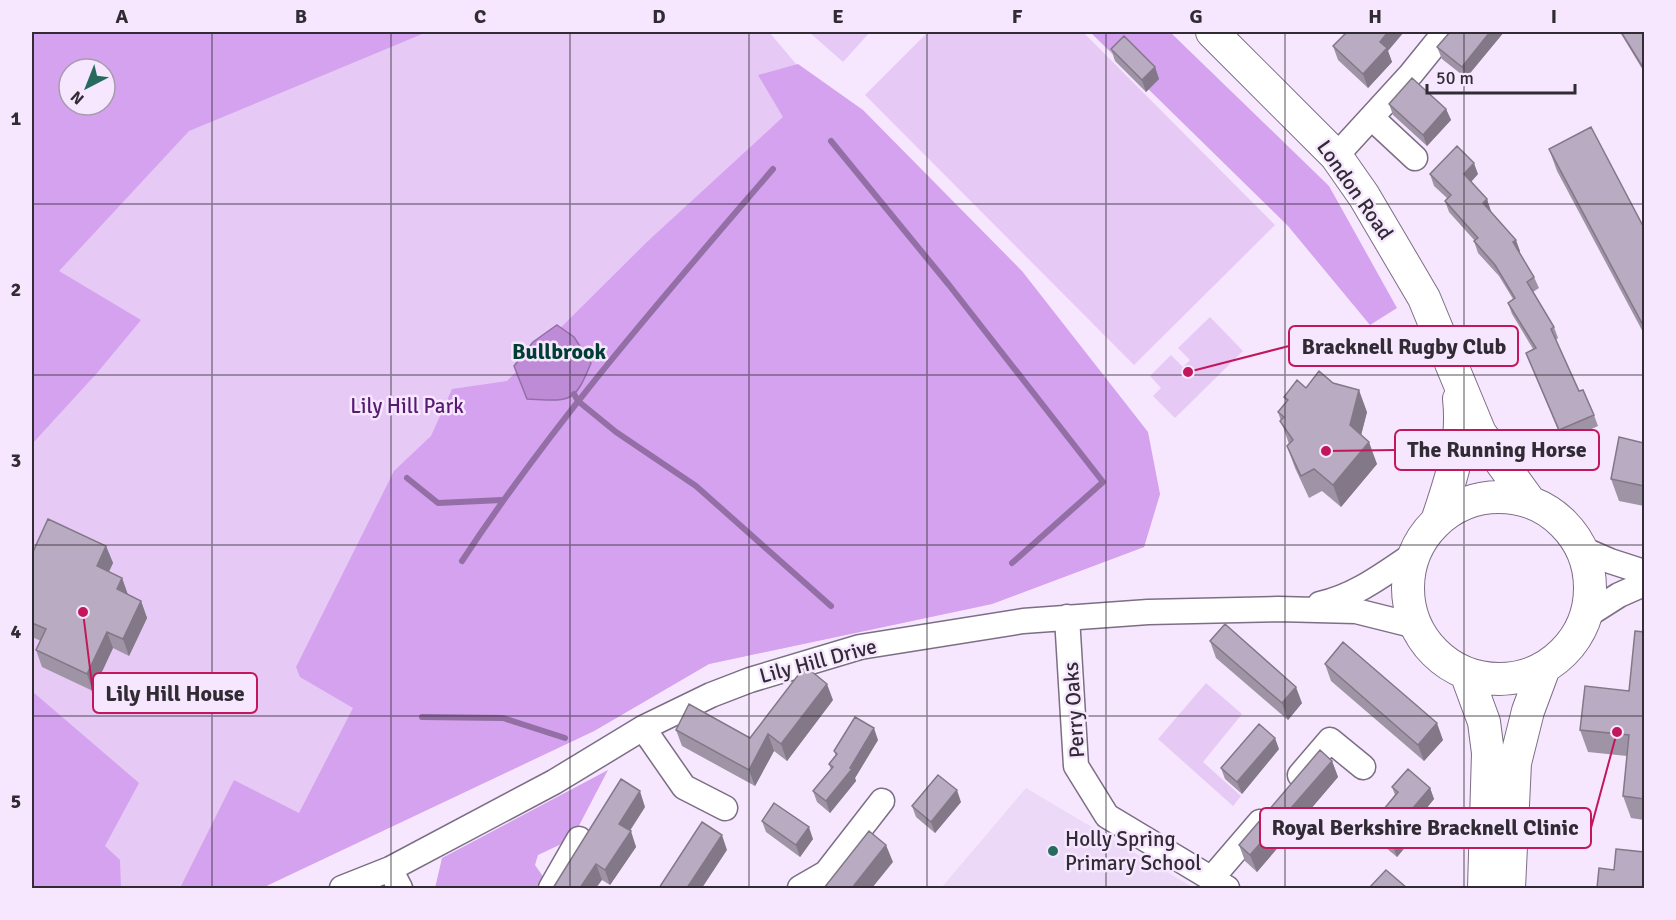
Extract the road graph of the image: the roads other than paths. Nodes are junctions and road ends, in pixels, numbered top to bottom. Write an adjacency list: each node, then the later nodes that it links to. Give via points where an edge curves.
1 (1212, 32): 4 (main road, London Road)
2 (1445, 32): 3 (street)
3 (1372, 118): 4 (street); 5 (street)
4 (1336, 156): 6 (main road, London Road, via 1413,278)
5 (1415, 158)
6 (1456, 379): 7 (main road, London Road, via 1480,433); 8 (main road, London Road, via 1458,446)
7 (1530, 502): 8 (main road, via 1482,497 1460,504); 9 (main road, via 1567,531)
8 (1437, 521): 10 (main road, via 1422,537)
9 (1580, 548): 11 (street); 14 (main road, via 1589,569 1591,590)
10 (1414, 554): 13 (street, Lily Hill Drive, via 1348,596); 16 (main road, via 1408,586)
11 (1644, 572)
12 (1644, 584): 14 (street)
13 (1291, 610): 15 (street, Lily Hill Drive); 16 (street, Lily Hill Drive, via 1356,611)
14 (1586, 616): 17 (main road, via 1572,644)
15 (1067, 617): 19 (street, Lily Hill Drive, via 860,647 750,680); 25 (street, Perry Oaks, via 1076,766 1107,816)
16 (1416, 626): 18 (main road, via 1428,645)
17 (1544, 668): 18 (main road, via 1509,679 1480,678); 30 (main road, via 1515,763)
18 (1466, 673): 29 (main road, via 1484,722 1488,753)
19 (643, 728): 22 (street, via 684,787); 24 (street, Lily Hill Drive)
20 (1363, 767): 25 (street, Perry Oaks, via 1330,740 1282,796)
21 (882, 801): 28 (street, via 826,873)
22 (725, 808)
23 (579, 839): 27 (street)
24 (395, 879): 26 (street, Lily Hill Drive)
25 (1219, 884)
26 (342, 888)
27 (551, 888)
28 (800, 888)
29 (1484, 888)
30 (1509, 888)

